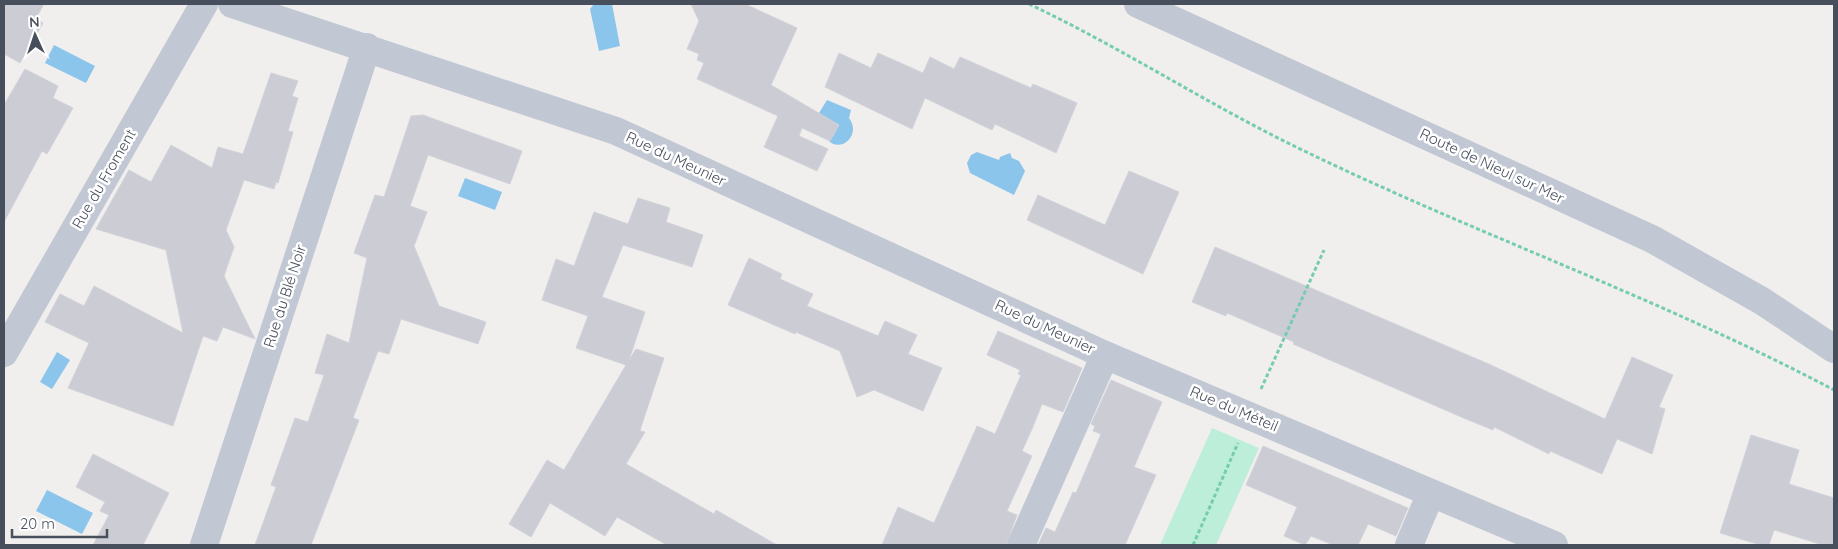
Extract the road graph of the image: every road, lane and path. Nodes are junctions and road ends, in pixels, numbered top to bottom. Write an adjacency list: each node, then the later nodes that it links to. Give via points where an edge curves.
1 (204, 4): 8 (street, Rue du Froment)
2 (232, 4): 5 (street, Rue du Meunier)
3 (1029, 4): 10 (path, via 1078,27 1290,144 1767,354)
4 (1138, 4): 7 (street, Route de Nieul sur Mer, via 1652,239 1762,302)
5 (367, 47): 9 (street, Rue du Meunier, via 616,131); 13 (street, Rue du Blé Noir)
6 (1324, 250): 11 (path)
7 (1834, 349)
8 (4, 353)
9 (1105, 354): 11 (street, Rue du Méteil); 14 (street)
10 (1834, 390)
11 (1249, 416): 12 (street, Rue du Méteil); 15 (path)
12 (1431, 493): 16 (street); 17 (street, Rue du Méteil)
13 (204, 545)
14 (1021, 545)
15 (1193, 545)
16 (1409, 545)
17 (1554, 545)

